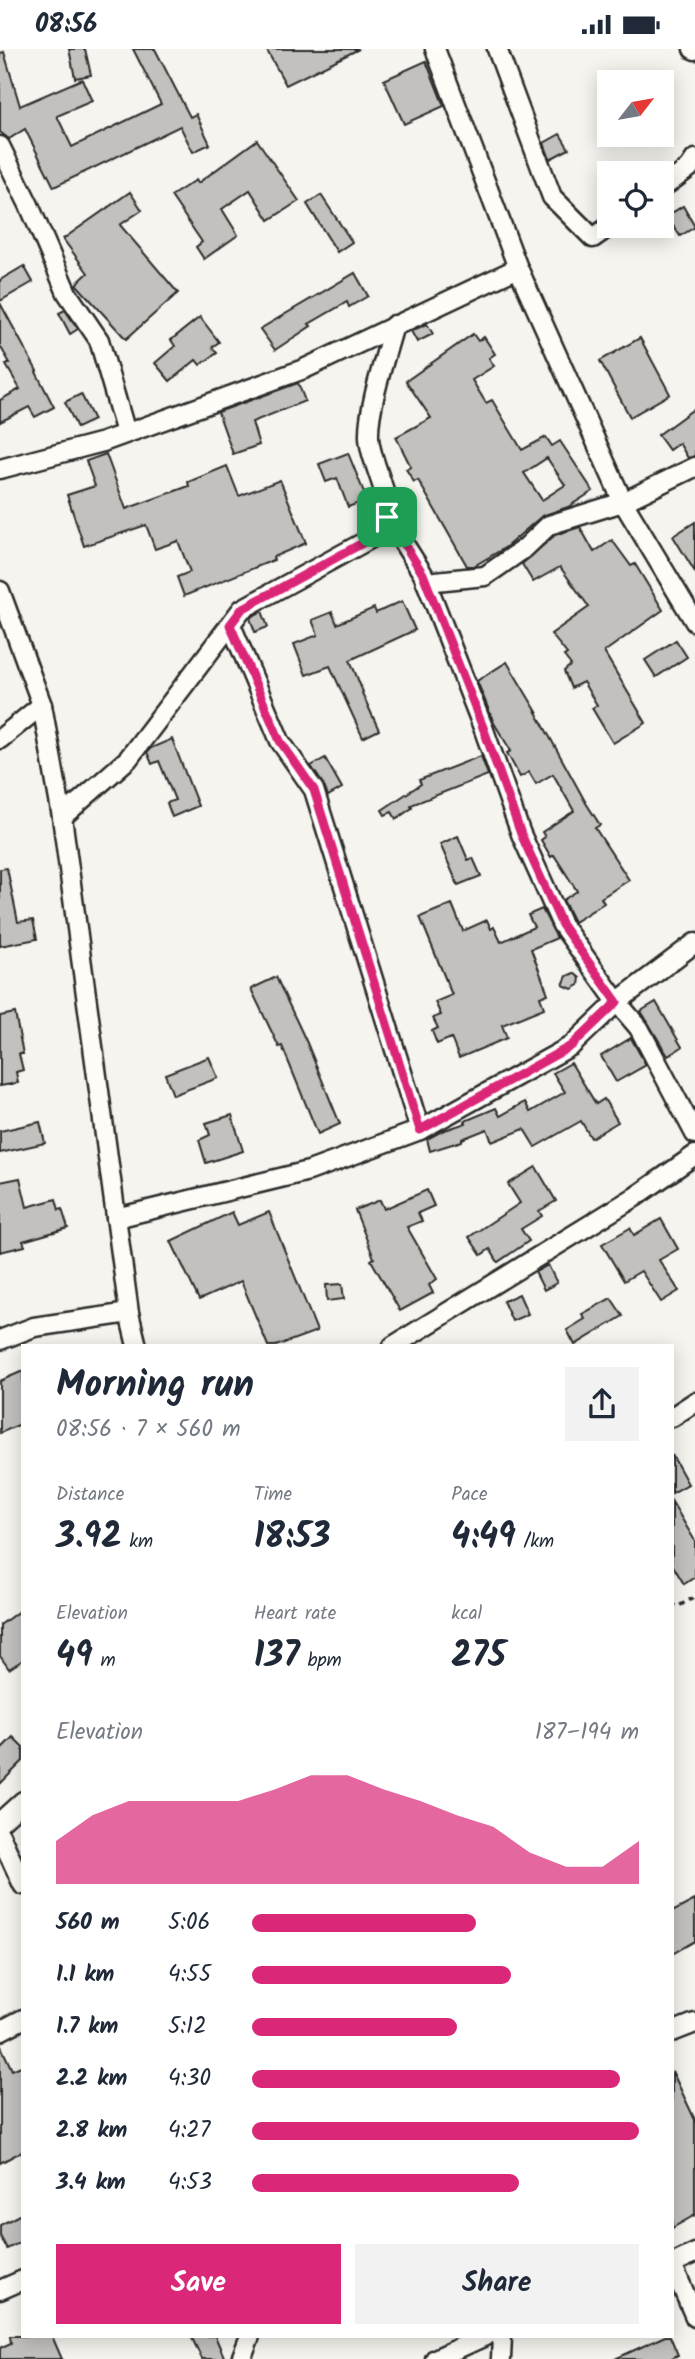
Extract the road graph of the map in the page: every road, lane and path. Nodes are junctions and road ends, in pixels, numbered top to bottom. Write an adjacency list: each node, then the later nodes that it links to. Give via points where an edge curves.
1 (435, 49): 7 (street)
2 (498, 49): 6 (street, via 552,197 593,238)
3 (0, 146): 9 (street, via 67,293 99,340)
4 (695, 159): 5 (street)
5 (674, 179)
6 (597, 235)
7 (518, 268): 8 (street); 12 (street)
8 (394, 325): 9 (street, via 304,369); 13 (street, via 369,435)
9 (126, 433): 11 (street)
10 (695, 467): 12 (street)
11 (0, 469)
12 (623, 502): 14 (street, via 549,525 485,576); 16 (street)
13 (387, 517): 14 (street); 17 (street, via 379,534 242,609)
14 (426, 582): 22 (street, via 521,834 562,925)
15 (0, 591): 18 (street)
16 (695, 622)
17 (230, 625): 20 (street, via 128,759); 23 (street, via 280,741 314,790)
18 (42, 705): 19 (street); 20 (street)
19 (0, 739)
20 (61, 817): 26 (street)
21 (695, 943): 22 (street)
22 (617, 1002): 23 (street, via 571,1046); 24 (street, via 639,1028)
23 (420, 1130): 26 (street, via 309,1171)
24 (695, 1134)
25 (695, 1155): 30 (street)
26 (116, 1218): 27 (street)
27 (129, 1313): 28 (street, via 34,1327); 29 (street)
28 (0, 1340)
29 (137, 1344)
30 (396, 1344)
31 (695, 1402): 32 (street)
32 (674, 1416)
33 (695, 1597): 34 (path)
34 (674, 1605)
35 (21, 1803): 36 (street)
36 (0, 1822)
37 (0, 1835): 38 (street)
38 (21, 1881)
39 (21, 2020): 41 (street)
40 (695, 2023): 42 (street)
41 (0, 2031)
42 (674, 2031)
43 (695, 2253): 44 (street)
44 (674, 2263)
45 (674, 2269): 48 (street)
46 (21, 2281): 47 (street)
47 (0, 2290)
48 (695, 2317)
49 (249, 2338): 52 (street)
50 (481, 2338): 53 (street)
51 (502, 2338): 54 (street)
52 (241, 2359)
53 (435, 2359)
54 (501, 2359)

